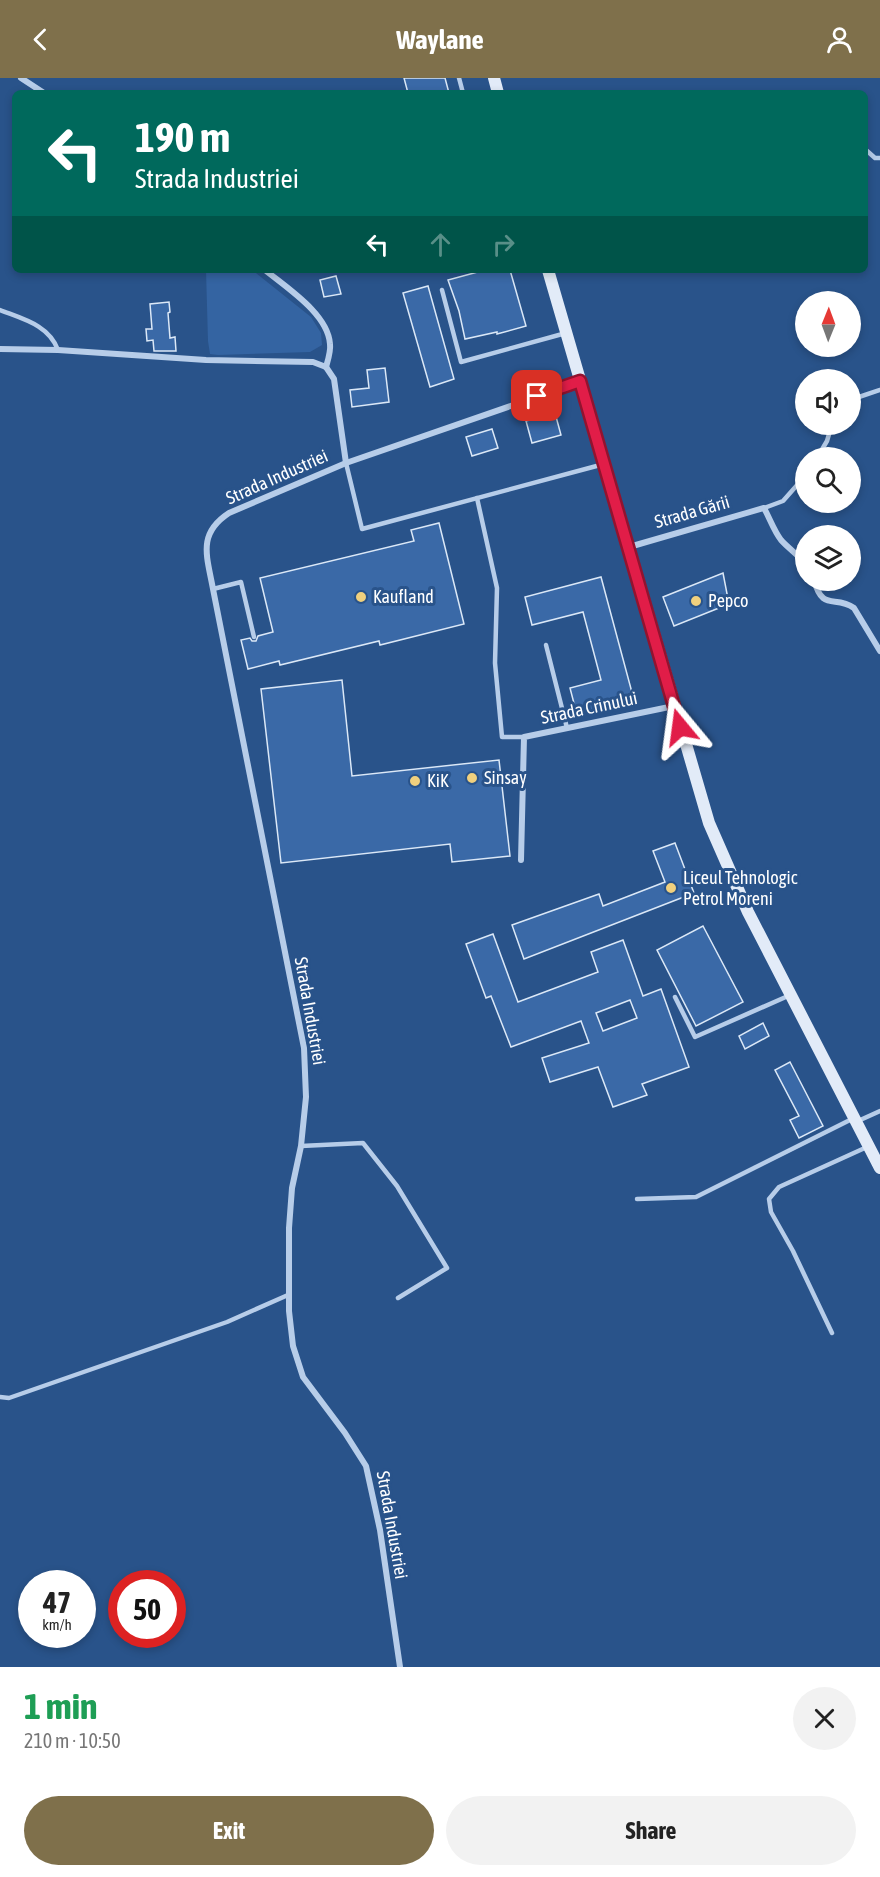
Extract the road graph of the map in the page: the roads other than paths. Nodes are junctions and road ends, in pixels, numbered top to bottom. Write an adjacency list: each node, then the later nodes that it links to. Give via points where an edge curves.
1 (21, 78): 2 (street)
2 (39, 90)
3 (269, 273): 10 (street, via 314,311 325,326 331,346)
4 (549, 273): 7 (main road)
5 (442, 290): 7 (lane, via 461,362)
6 (0, 310): 9 (lane, via 47,332)
7 (566, 333): 11 (main road)
8 (0, 349): 9 (street)
9 (58, 350): 10 (street, via 206,360 313,362)
10 (326, 367): 14 (street, Strada Industriei, via 334,379)
11 (580, 381): 14 (street, Strada Industriei); 15 (main road)
12 (880, 390): 13 (lane)
13 (861, 396)
14 (346, 463): 17 (lane, via 362,529); 21 (street, Strada Industriei, via 216,521 207,543)
15 (604, 464): 17 (lane); 19 (main road)
16 (795, 487): 18 (lane, Strada Gării, via 783,501)
17 (477, 498): 28 (lane, via 497,588 495,663 502,737)
18 (764, 508): 19 (street, Strada Gării); 20 (street, via 779,537)
19 (629, 547): 26 (main road)
20 (795, 553)
21 (213, 589): 23 (lane, via 241,582); 34 (street, Strada Industriei, via 304,1048 306,1097)
22 (817, 591): 25 (street, via 825,599 854,608)
23 (254, 637)
24 (546, 645): 27 (lane)
25 (880, 651)
26 (674, 706): 27 (street, Strada Crinului); 30 (main road, via 709,823 748,912)
27 (567, 728): 28 (street, Strada Crinului)
28 (524, 737): 29 (street, Strada Crinului)
29 (521, 860)
30 (791, 995): 31 (lane, via 695,1037); 33 (main road)
31 (675, 997)
32 (880, 1111): 33 (lane)
33 (856, 1120): 35 (main road); 37 (lane, via 696,1197)
34 (301, 1146): 38 (street, Strada Industriei, via 291,1198); 39 (lane, via 363,1143 397,1186 447,1268)
35 (869, 1146): 36 (main road); 40 (lane, via 779,1187 769,1198 771,1212)
36 (880, 1168)
37 (637, 1199)
38 (288, 1295): 41 (lane, via 227,1322 9,1398); 42 (street, Strada Industriei, via 293,1346 303,1377 366,1466 380,1530)
39 (398, 1298)
40 (832, 1333)
41 (0, 1397)
42 (400, 1667)

